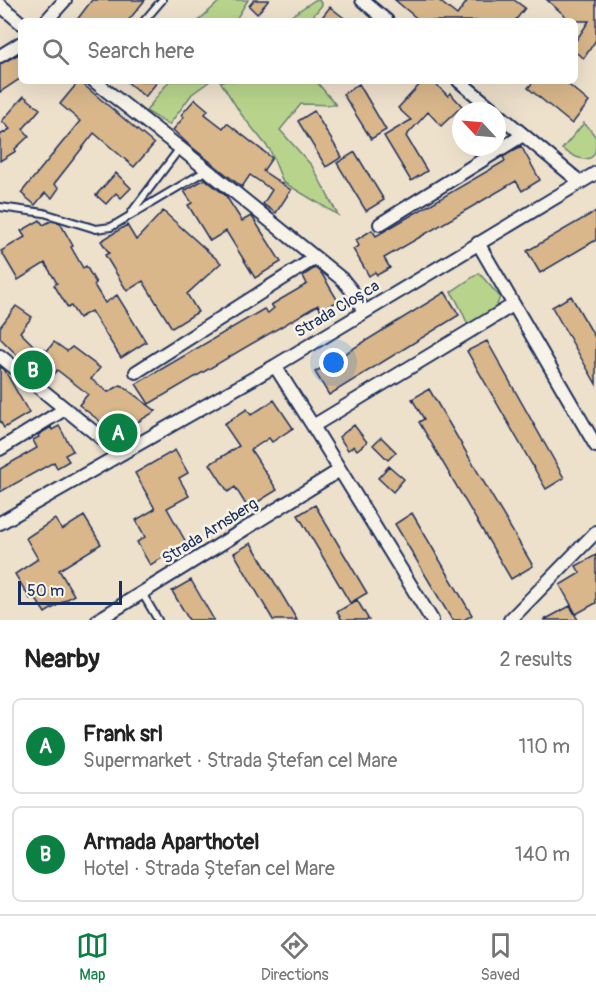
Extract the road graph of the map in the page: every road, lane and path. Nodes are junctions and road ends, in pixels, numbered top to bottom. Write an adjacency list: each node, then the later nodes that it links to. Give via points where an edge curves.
1 (65, 0): 5 (street)
2 (162, 0): 6 (lane)
3 (362, 0): 7 (street)
4 (0, 5): 8 (street)
5 (49, 18)
6 (147, 18)
7 (383, 18)
8 (18, 20)
9 (18, 45): 10 (street)
10 (0, 57)
11 (98, 84): 16 (street)
12 (463, 84): 13 (street)
13 (484, 102)
14 (506, 121): 15 (street)
15 (523, 135): 19 (street); 22 (street)
16 (180, 148): 17 (street); 21 (lane)
17 (207, 170): 21 (lane); 24 (street)
18 (596, 173): 19 (street, Strada Cloșca)
19 (580, 182): 23 (street, Strada Cloșca)
20 (0, 207): 21 (lane, via 44,213 96,229 111,227)
21 (129, 216)
22 (380, 224)
23 (478, 243): 25 (street); 26 (street, Strada Cloșca)
24 (315, 258): 26 (street, via 342,280); 29 (street)
25 (513, 305): 31 (street); 32 (street)
26 (364, 312): 28 (street, Strada Cloșca)
27 (0, 356): 30 (street)
28 (274, 366): 31 (street); 34 (street, Strada Cloșca)
29 (136, 372)
30 (65, 409): 33 (street); 34 (street)
31 (313, 426): 35 (street)
32 (596, 446)
33 (0, 449)
34 (121, 454): 36 (street, Strada Cloșca)
35 (340, 470): 38 (street, Strada Arnsberg); 41 (street)
36 (0, 524)
37 (596, 532): 42 (street)
38 (142, 593): 39 (street, Strada Arnsberg); 40 (lane)
39 (98, 620)
40 (158, 620)
41 (432, 620)
42 (510, 620)

